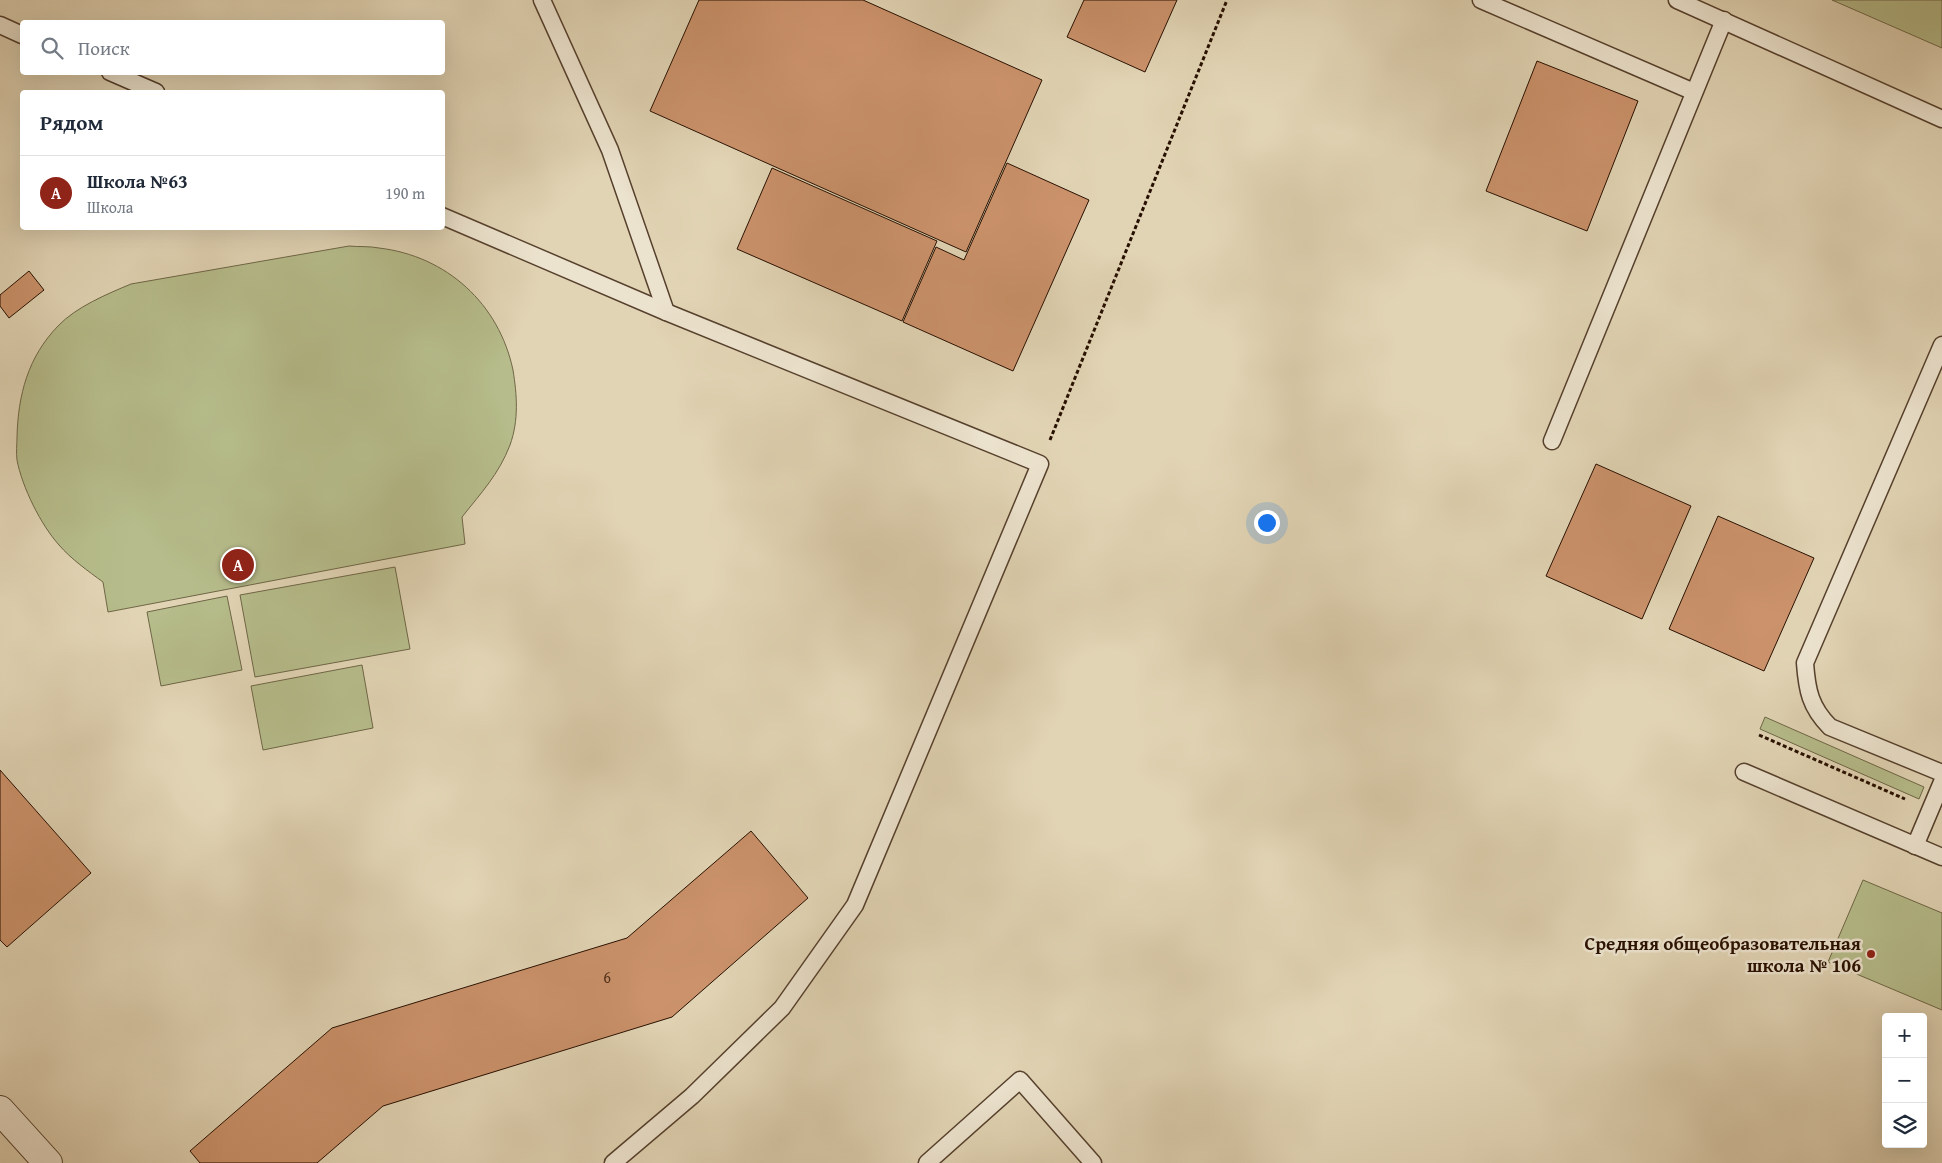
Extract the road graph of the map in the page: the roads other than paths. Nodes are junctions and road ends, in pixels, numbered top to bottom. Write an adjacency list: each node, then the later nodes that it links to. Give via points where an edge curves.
1 (542, 0): 12 (lane, via 610,150)
2 (1481, 0): 9 (lane)
3 (1677, 0): 4 (lane)
4 (1724, 20): 9 (lane); 10 (lane)
5 (0, 25): 6 (lane)
6 (20, 34)
7 (117, 75): 8 (lane)
8 (151, 90)
9 (1694, 92): 14 (lane)
10 (1942, 119)
11 (445, 217): 12 (lane)
12 (666, 312): 22 (lane, via 1040,464 854,904 782,1008 692,1096)
13 (1940, 353): 16 (lane, via 1805,663 1806,684 1818,714 1830,726)
14 (1552, 441)
15 (1744, 772): 18 (lane)
16 (1942, 773)
17 (1942, 782): 18 (lane)
18 (1915, 846): 19 (lane)
19 (1942, 858)
20 (0, 1110): 21 (street)
21 (48, 1163)
22 (614, 1163)
23 (927, 1163): 24 (lane, via 1020,1080)
24 (1093, 1163)

